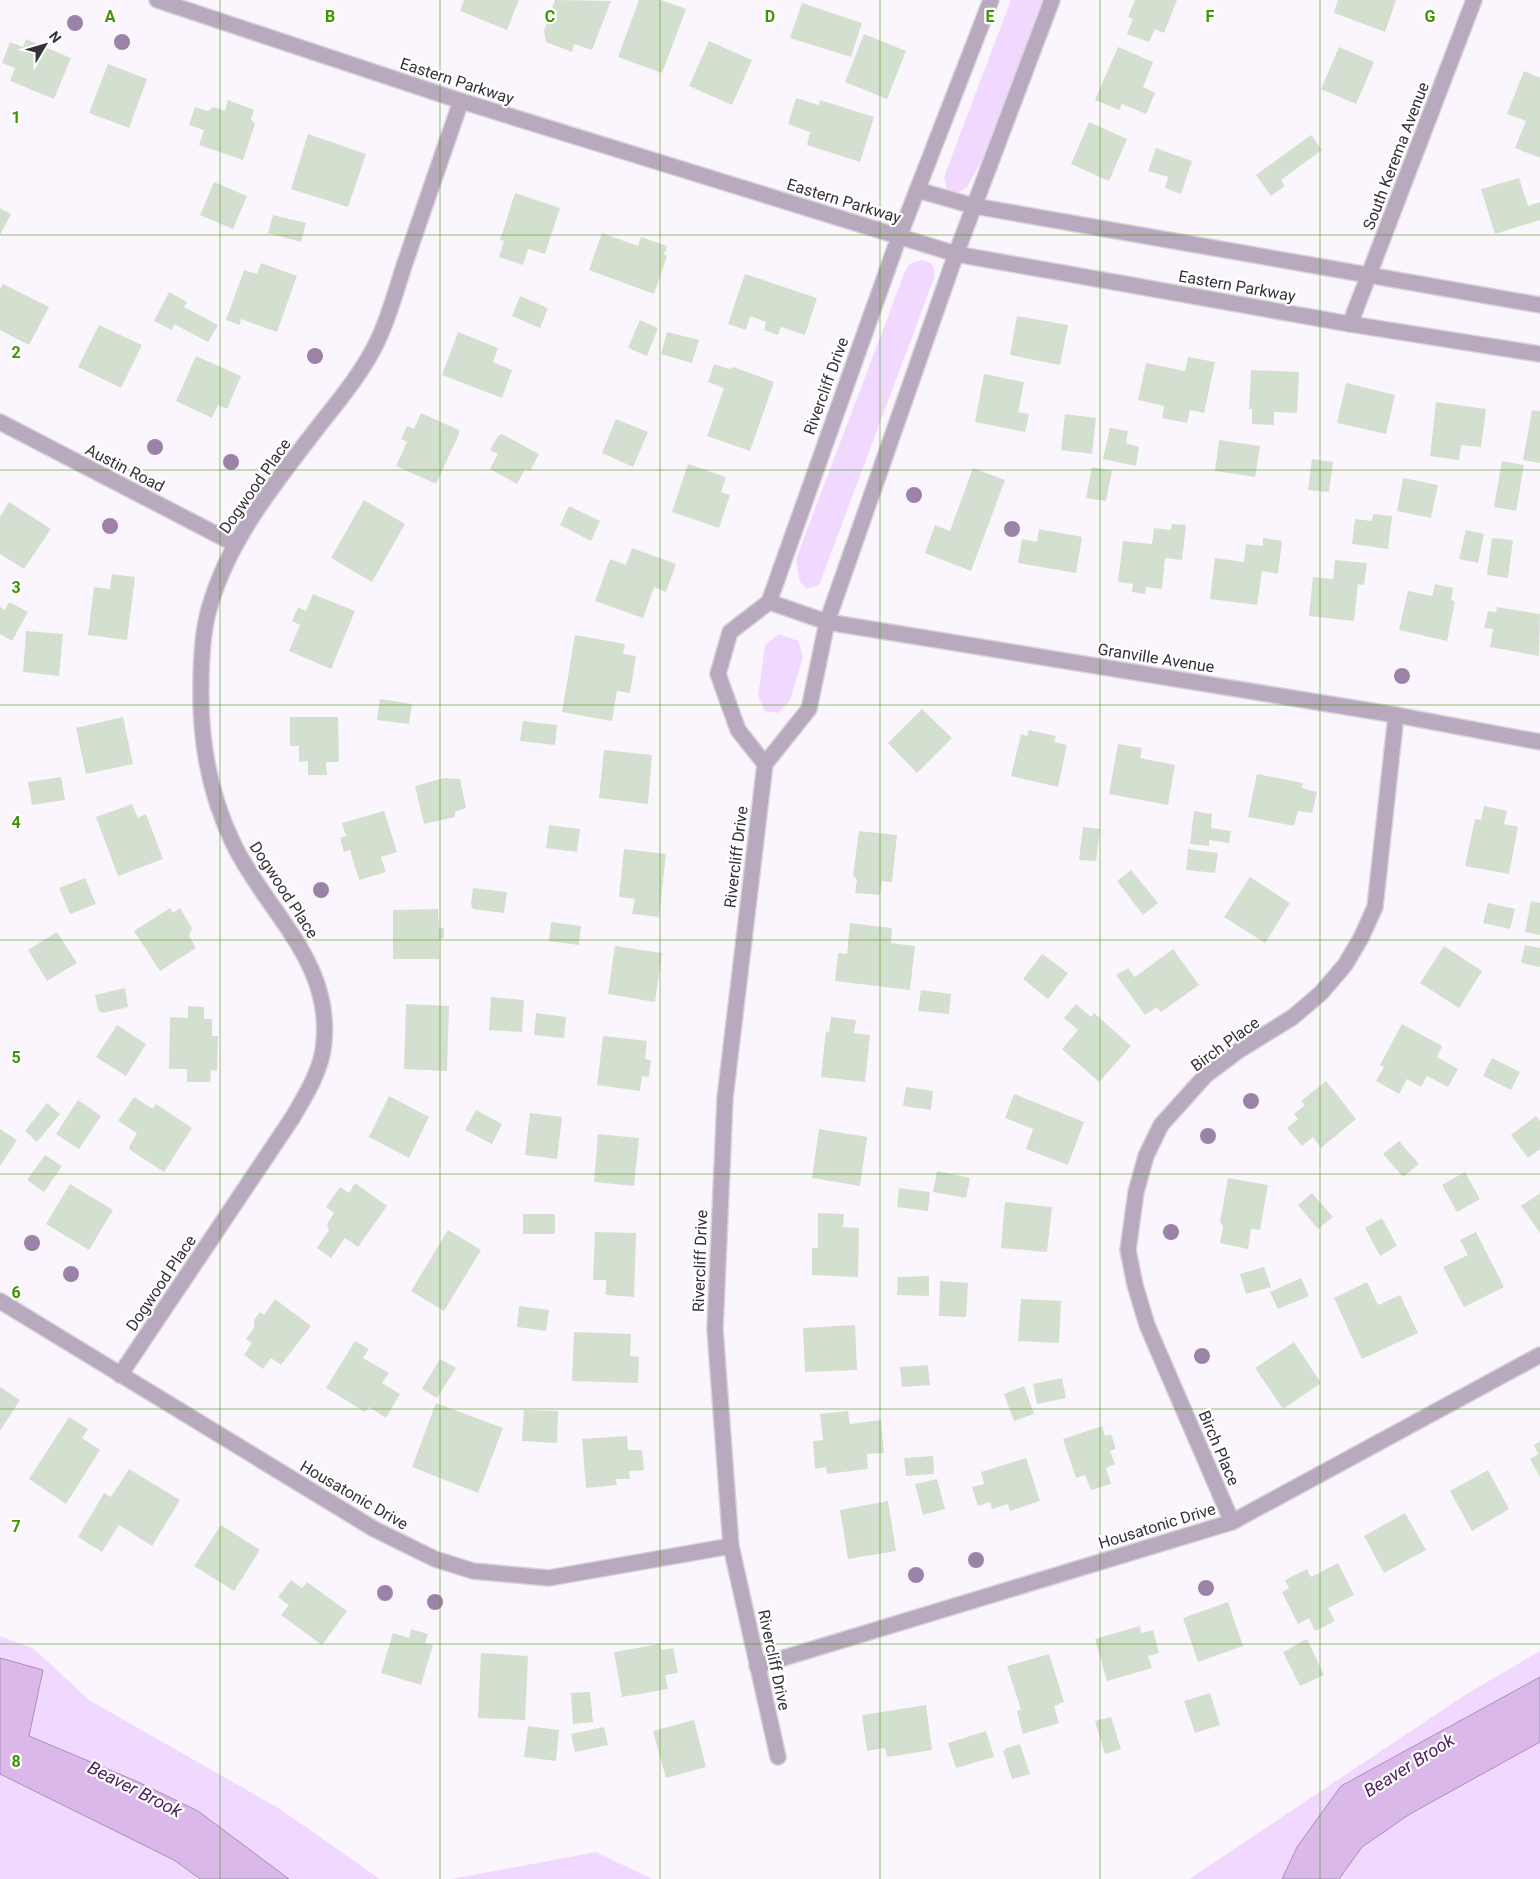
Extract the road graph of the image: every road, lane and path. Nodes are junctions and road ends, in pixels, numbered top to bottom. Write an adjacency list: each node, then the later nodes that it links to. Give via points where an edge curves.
1 (157, 0): 5 (street, Eastern Parkway)
2 (990, 0): 6 (street, Rivercliff Drive)
3 (1052, 0): 7 (street)
4 (1474, 0): 10 (street, South Kerema Avenue)
5 (461, 101): 8 (street, Eastern Parkway); 15 (street, Dogwood Place, via 379,339 355,380 268,491)
6 (917, 190): 7 (street, Eastern Parkway); 8 (street, Rivercliff Drive)
7 (974, 206): 9 (street); 10 (street, Eastern Parkway)
8 (899, 236): 9 (street, Eastern Parkway); 16 (street, Rivercliff Drive)
9 (956, 254): 12 (street, Eastern Parkway); 17 (street)
10 (1369, 275): 11 (street, Eastern Parkway); 12 (street, South Kerema Avenue)
11 (1540, 305)
12 (1350, 324): 13 (street, Eastern Parkway)
13 (1540, 354)
14 (0, 422): 15 (street, Austin Road)
15 (235, 544): 23 (street, Dogwood Place, via 209,609 203,645 201,725 216,798 233,843 255,883 302,948 313,973 321,997 323,1051 313,1082 293,1117)
16 (769, 602): 17 (street, Granville Avenue); 20 (street, via 730,632 718,674 738,730)
17 (828, 622): 18 (street, Granville Avenue); 20 (street, via 809,709)
18 (1396, 715): 19 (street, Granville Avenue); 24 (street, Birch Place, via 1374,907 1362,938 1345,966 1321,993 1293,1017 1206,1075 1161,1125 1146,1156 1136,1192 1128,1250 1134,1285 1147,1325)
19 (1540, 742)
20 (765, 764): 25 (street, Rivercliff Drive, via 723,1136 715,1329)
21 (0, 1301): 23 (street, Housatonic Drive)
22 (1540, 1355): 24 (street, Housatonic Drive)
23 (120, 1375): 25 (street, Housatonic Drive, via 374,1529 435,1560 466,1568 549,1578)
24 (1232, 1522): 26 (street, Housatonic Drive)
25 (732, 1546): 26 (street, Rivercliff Drive)
26 (758, 1666): 27 (street, Rivercliff Drive)
27 (778, 1757)

